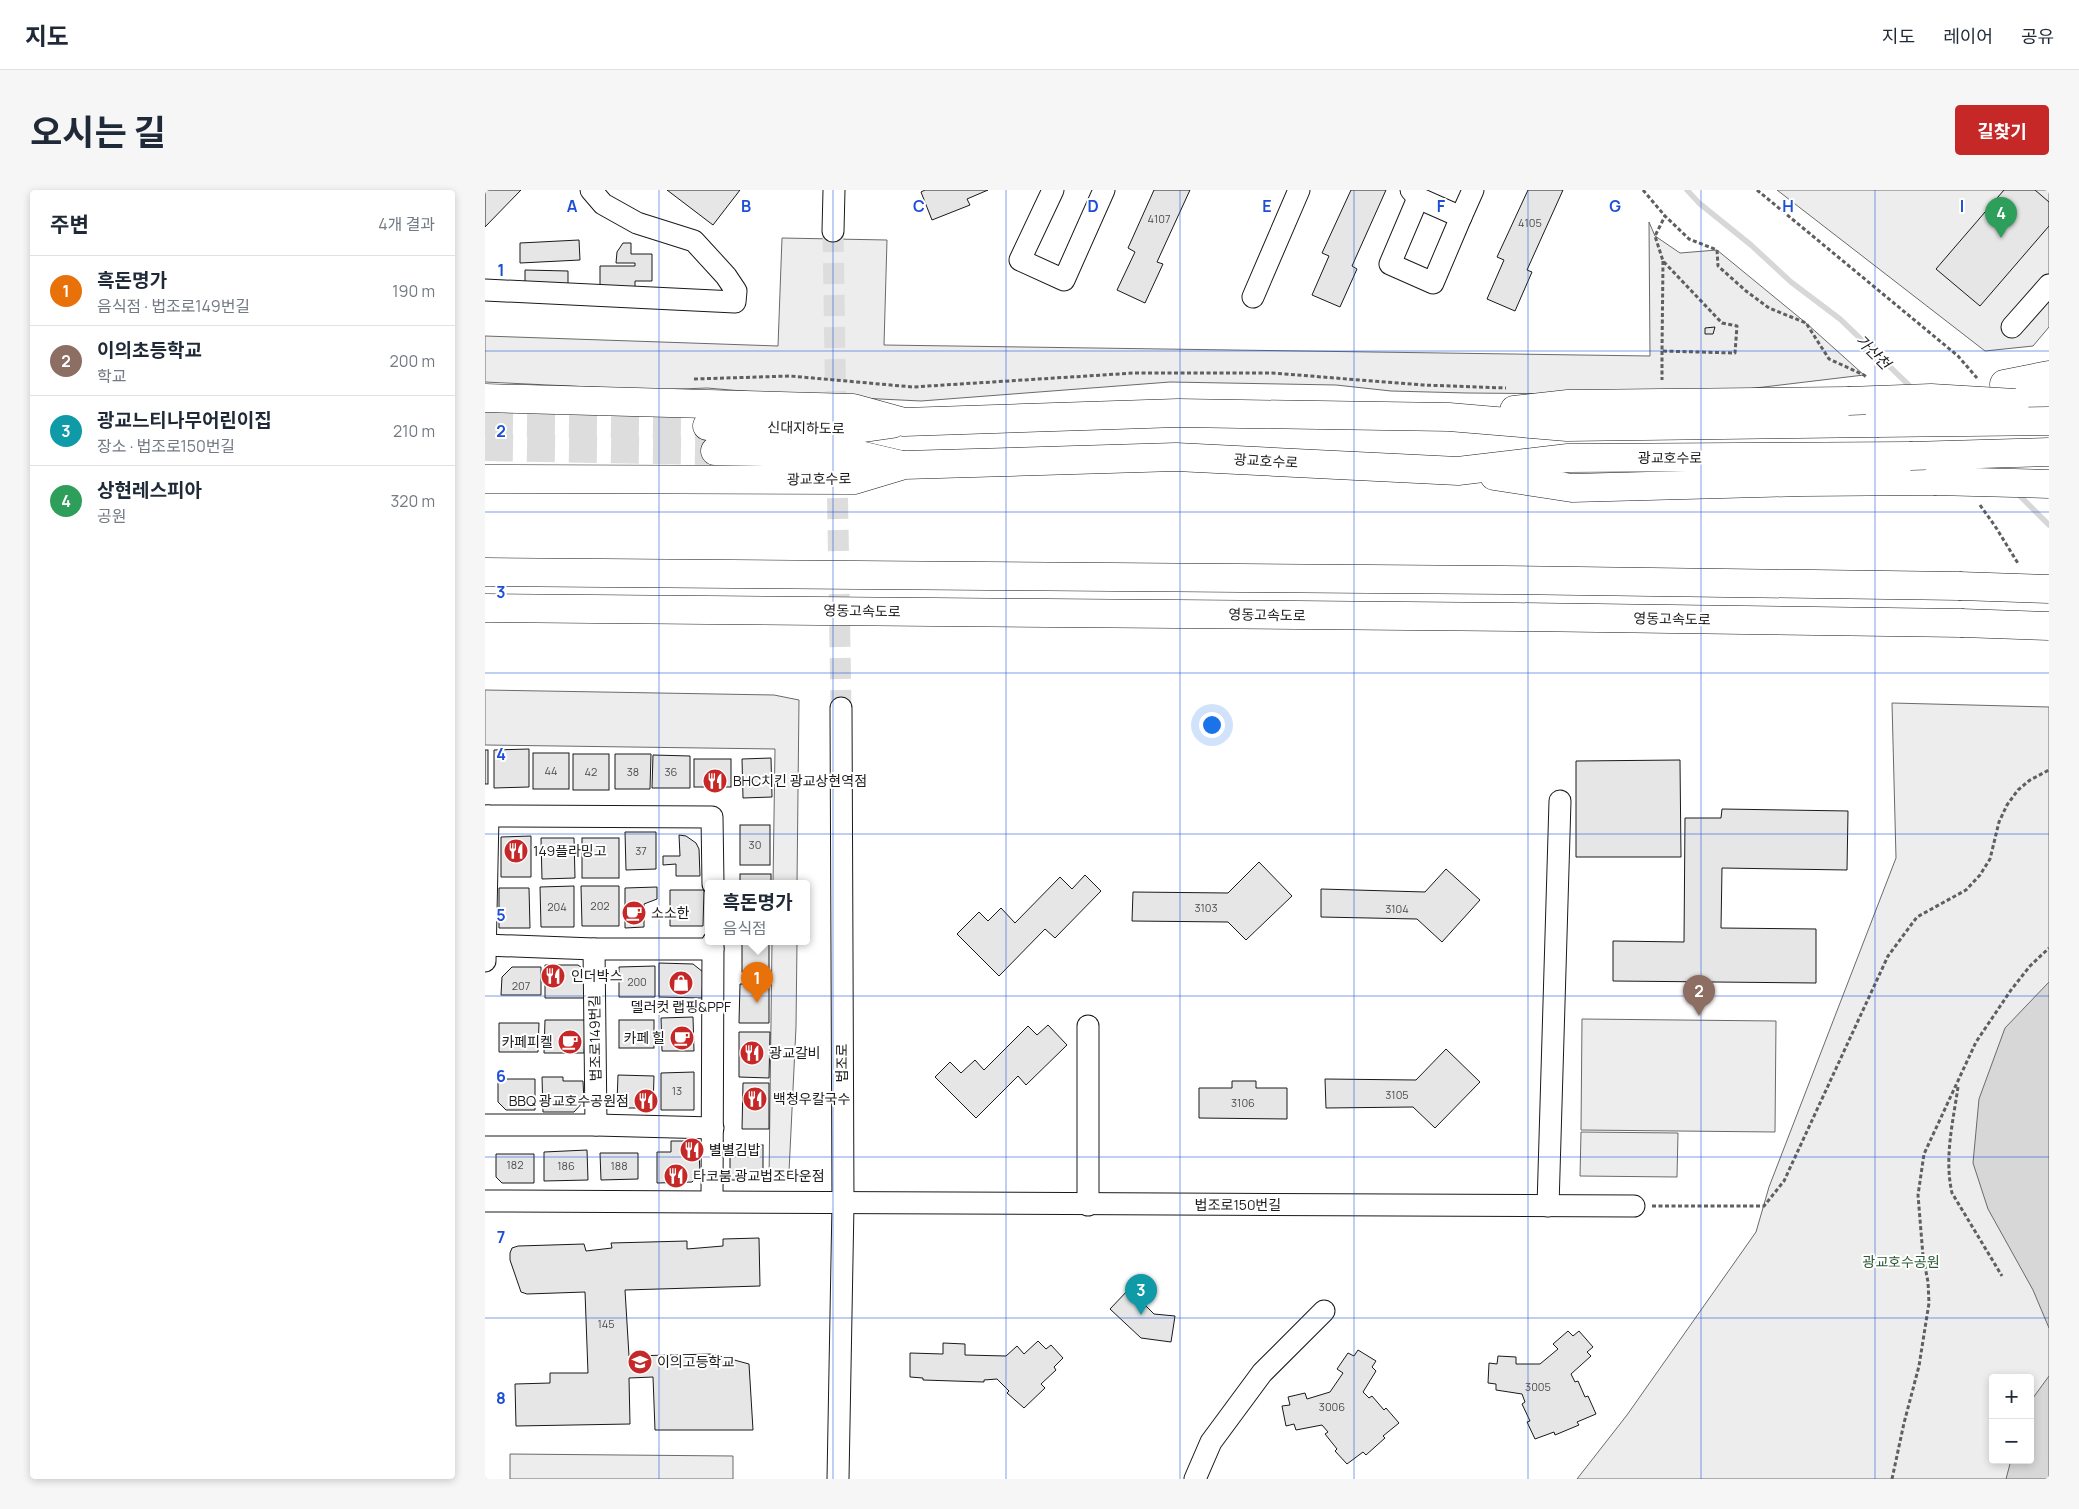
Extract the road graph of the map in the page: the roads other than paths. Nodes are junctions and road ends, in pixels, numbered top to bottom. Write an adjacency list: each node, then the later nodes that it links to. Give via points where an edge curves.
1 (591, 190): 11 (street, via 603,204 637,223 694,241 726,276 736,291 735,302)
2 (834, 190): 9 (street)
3 (1053, 190): 4 (street, via 1020,260 1064,280)
4 (1103, 190)
5 (1299, 190): 12 (street)
6 (1473, 190): 8 (street)
7 (1414, 194): 8 (street); 8 (street, via 1390,264 1433,283)
8 (1461, 217)
9 (833, 231)
10 (2049, 285): 13 (street)
11 (485, 290)
12 (1253, 297)
13 (2012, 327)
14 (2049, 375): 15 (highway)
15 (2001, 390): 17 (highway); 18 (highway, bridge, via 1931,398 1848,401 1568,404)
16 (485, 398): 20 (highway, via 853,408)
17 (2049, 402)
18 (1449, 417): 19 (highway, bridge, via 1567,427); 20 (highway, via 1178,413)
19 (2049, 421)
20 (904, 422): 22 (highway, 신대지하도로, via 850,430 711,438 855,454)
21 (2049, 452): 23 (highway, 광교호수로, bridge, via 1568,458)
22 (904, 465): 23 (highway, 광교호수로, via 1176,457); 24 (highway, 광교호수로, via 854,480)
23 (1457, 470): 25 (highway, bridge, via 1572,488 1803,482)
24 (485, 479)
25 (2047, 484)
26 (485, 572): 27 (highway, bridge, via 1493,580)
27 (2049, 589)
28 (485, 608): 29 (highway, 영동고속도로, bridge, via 1516,617)
29 (2049, 626)
30 (841, 708): 44 (street, 법조로)
31 (1560, 801): 46 (street)
32 (487, 816): 33 (street, via 712,817); 34 (street)
33 (713, 880)
34 (485, 945): 36 (street); 37 (street)
35 (713, 946): 36 (street); 41 (street)
36 (594, 950): 40 (street, 법조로149번길)
37 (485, 961)
38 (1088, 1026): 45 (street)
39 (485, 1125): 40 (street)
40 (596, 1125): 41 (street)
41 (713, 1128): 43 (street)
42 (485, 1201): 43 (street)
43 (712, 1201): 44 (street)
44 (843, 1204): 45 (street, 법조로150번길); 49 (street, 법조로)
45 (1088, 1205): 46 (street, 법조로150번길)
46 (1548, 1206): 47 (street, 법조로150번길)
47 (1634, 1206)
48 (1324, 1312): 50 (street, via 1262,1373 1211,1442)
49 (838, 1479)
50 (1195, 1479)

